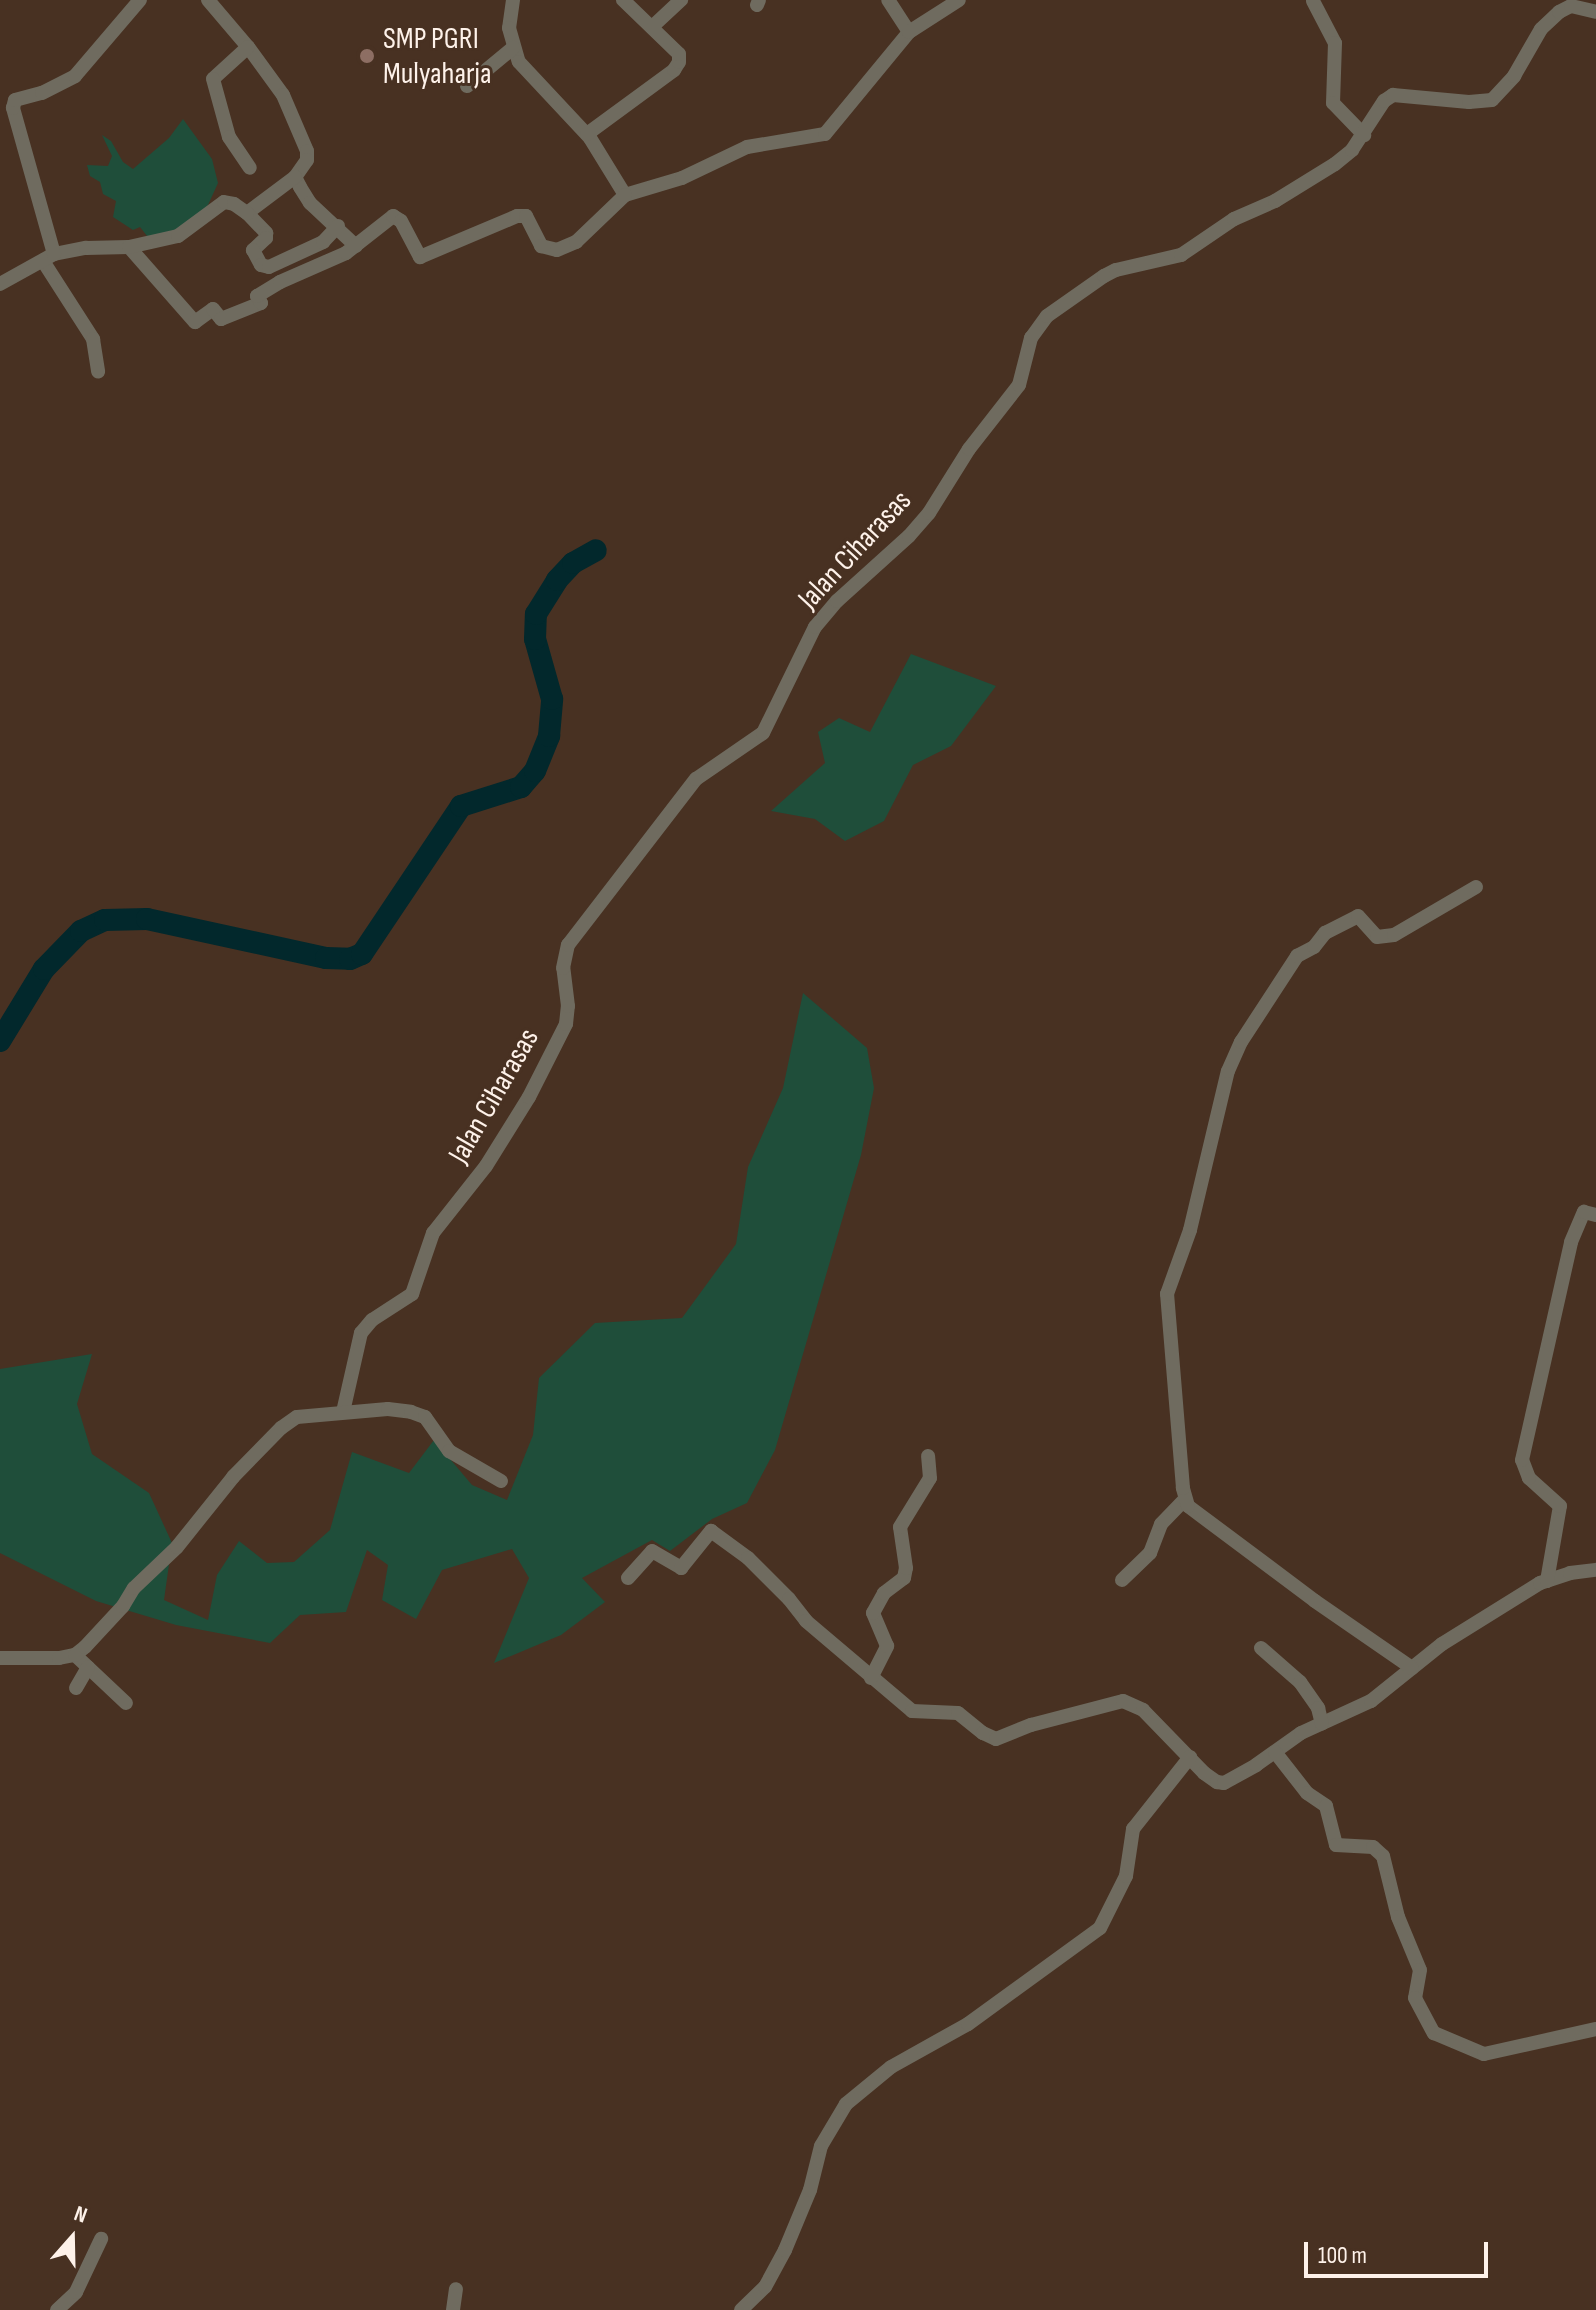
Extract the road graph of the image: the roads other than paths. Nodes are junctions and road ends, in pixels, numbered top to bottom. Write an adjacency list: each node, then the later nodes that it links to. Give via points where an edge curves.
1 (140, 0): 24 (street, via 75,76 13,104)
2 (208, 0): 12 (street)
3 (513, 0): 13 (street)
4 (623, 0): 10 (street)
5 (681, 0): 10 (street)
6 (888, 0): 11 (street)
7 (959, 0): 11 (street)
8 (1313, 1): 16 (street, via 1335,43 1333,103)
9 (1596, 12): 16 (street, Jalan Ciharasas, via 1571,6 1559,12 1492,100 1396,94 1384,101)
10 (652, 27): 15 (street, via 679,54 679,62)
11 (909, 32): 19 (street, via 825,134 747,147 682,178)
12 (248, 47): 17 (street, via 213,79 229,137); 18 (street, via 283,95 307,151)
13 (513, 48): 14 (street); 15 (street, via 527,71)
14 (467, 86)
15 (587, 134): 19 (street)
16 (1364, 135): 29 (street, Jalan Ciharasas, via 1347,156 1275,201 1234,219 1181,255 1104,276 1037,327 1013,394 921,523 815,627 763,733 696,779 568,945 563,968 566,1024 486,1166 433,1233 412,1294 361,1333)
17 (250, 168)
18 (295, 177): 20 (street); 21 (street, via 310,203)
19 (625, 195): 22 (street, via 576,242 557,250 541,246 526,216 425,258 393,216)
20 (247, 213): 21 (street, via 266,233 253,251 265,268 323,242); 23 (street, via 224,202 189,231)
21 (338, 226): 22 (street)
22 (356, 246): 23 (street, via 280,282 257,296 261,303 221,319 213,309 195,322)
23 (129, 247): 24 (street, via 86,248)
24 (49, 258): 25 (street); 26 (street, via 93,339)
25 (0, 284)
26 (98, 372)
27 (1476, 887): 32 (street, via 1394,935 1377,937 1358,916 1325,933 1297,956 1241,1042 1228,1071 1190,1230 1167,1294)
28 (1596, 1215): 36 (street, via 1584,1212 1571,1242 1522,1460 1529,1478 1560,1506)
29 (343, 1412): 31 (street, via 404,1410 425,1417 449,1451); 38 (street, via 297,1417 281,1428)
30 (928, 1456): 42 (street, via 930,1478 900,1527 904,1578 884,1593 873,1613 887,1646)
31 (501, 1481)
32 (1185, 1499): 35 (street, via 1161,1524 1150,1553); 41 (street, via 1194,1513)
33 (1596, 1570): 36 (street)
34 (628, 1578): 42 (street, via 650,1552 681,1568 707,1532 721,1535)
35 (1122, 1580)
36 (1547, 1581): 41 (street)
37 (1261, 1648): 45 (street, via 1305,1689)
38 (75, 1655): 39 (street); 40 (street)
39 (0, 1658)
40 (88, 1667): 43 (street); 44 (street)
41 (1412, 1668): 45 (street, via 1371,1701)
42 (871, 1678): 47 (street, via 912,1711 958,1713 996,1739 1123,1701 1143,1710)
43 (76, 1688)
44 (126, 1703)
45 (1322, 1724): 46 (street)
46 (1275, 1752): 47 (street, via 1224,1783 1211,1779); 48 (street, via 1307,1793 1326,1806 1336,1845 1380,1852 1420,1970 1415,1998 1434,2033 1484,2054)
47 (1190, 1757): 53 (street, via 1133,1829 1126,1876 1100,1928 968,2024 891,2067 841,2110 821,2146 785,2250 765,2287)
48 (1596, 2029)
49 (101, 2239): 51 (street, via 76,2292)
50 (456, 2289): 52 (street)
51 (57, 2310)
52 (453, 2310)
53 (741, 2310)

